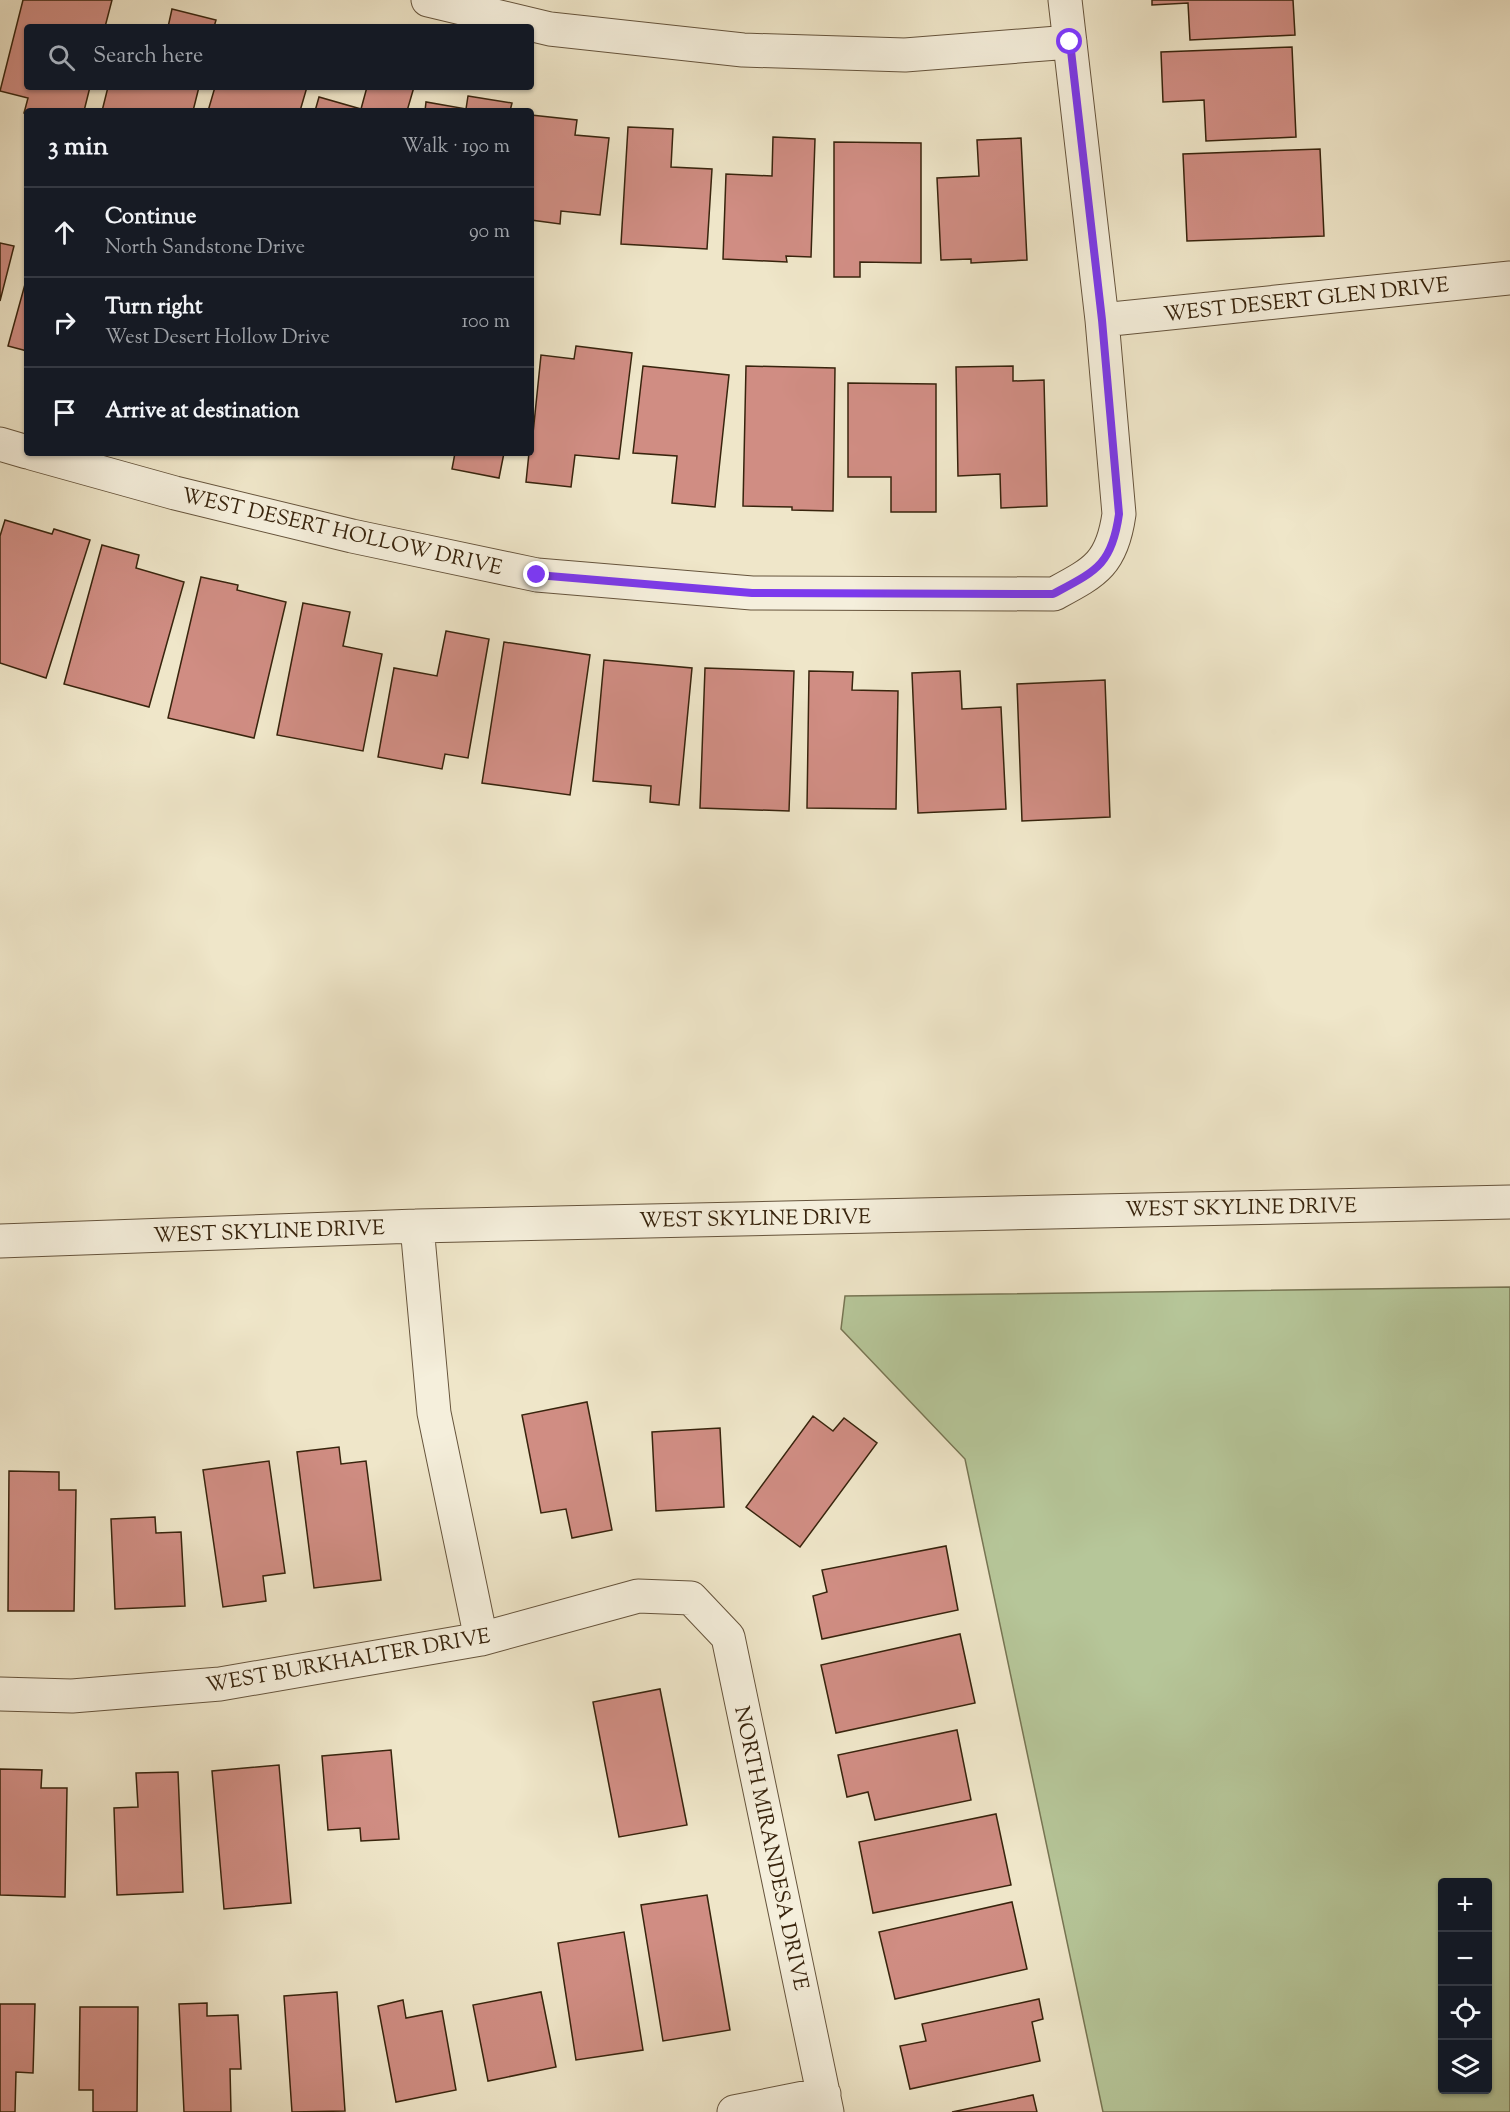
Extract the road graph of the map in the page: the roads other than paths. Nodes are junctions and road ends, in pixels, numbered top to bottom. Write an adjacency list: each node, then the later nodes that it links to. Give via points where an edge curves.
1 (428, 0): 3 (street)
2 (1065, 0): 5 (street)
3 (529, 24)
4 (534, 25): 5 (street, via 743,50 905,56)
5 (1070, 42): 7 (street)
6 (1510, 279): 7 (street, WEST DESERT GLEN DRIVE)
7 (1102, 320): 10 (street, WEST DESERT HOLLOW DRIVE, via 1119,514 1116,533 1110,552 1101,563 1053,594 752,593 537,575 352,536)
8 (0, 444): 9 (street, WEST DESERT HOLLOW DRIVE)
9 (24, 451)
10 (43, 456)
11 (1510, 1202): 12 (street, WEST SKYLINE DRIVE)
12 (417, 1226): 13 (street, WEST SKYLINE DRIVE); 15 (street, via 434,1413)
13 (0, 1241)
14 (691, 1598): 15 (street, WEST BURKHALTER DRIVE, via 638,1596); 17 (street, NORTH MIRANDESA DRIVE, via 728,1637)
15 (481, 1639): 16 (street, WEST BURKHALTER DRIVE, via 220,1684 72,1696)
16 (0, 1694)
17 (825, 2103): 18 (street)
18 (734, 2112)

